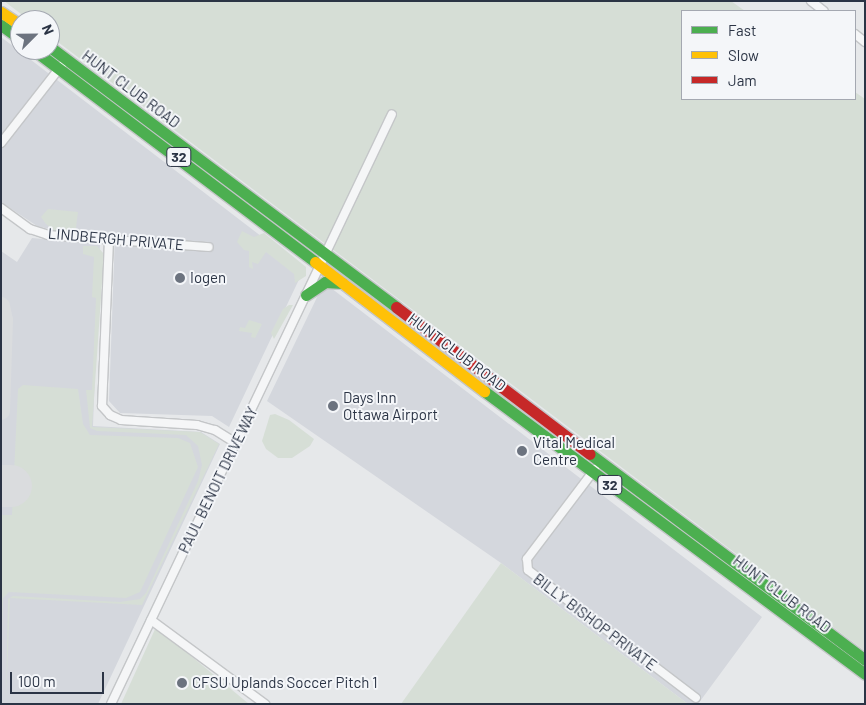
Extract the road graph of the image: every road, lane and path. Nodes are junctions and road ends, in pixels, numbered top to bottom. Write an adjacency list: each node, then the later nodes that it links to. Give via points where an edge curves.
1 (810, 1): 2 (street)
2 (823, 10)
3 (55, 60): 5 (main road, HUNT CLUB ROAD / 32)
4 (60, 60): 5 (main road, HUNT CLUB ROAD / 32)
5 (63, 64): 7 (street); 11 (main road, HUNT CLUB ROAD / 32)
6 (392, 114): 11 (street, PAUL BENOIT DRIVEWAY)
7 (1, 143)
8 (1, 208): 9 (street, LINDBERGH PRIVATE, via 30,229 48,235)
9 (109, 240): 10 (street, LINDBERGH PRIVATE); 14 (street, via 102,406 121,420 197,425 215,430)
10 (208, 246)
11 (323, 261): 12 (main road, HUNT CLUB ROAD / 32); 13 (street, PAUL BENOIT DRIVEWAY); 15 (main road, HUNT CLUB ROAD / 32)
12 (343, 283): 13 (main road, via 325,282); 15 (main road, HUNT CLUB ROAD / 32)
13 (306, 295): 14 (street, PAUL BENOIT DRIVEWAY)
14 (236, 443): 16 (street, PAUL BENOIT DRIVEWAY)
15 (596, 467): 17 (main road, HUNT CLUB ROAD / 32); 18 (main road, HUNT CLUB ROAD / 32); 19 (street, BILLY BISHOP PRIVATE, via 527,559 528,570)
16 (150, 620): 20 (street, PAUL BENOIT DRIVEWAY); 21 (street)
17 (865, 660)
18 (865, 674)
19 (696, 698)
20 (111, 704)
21 (265, 704)

